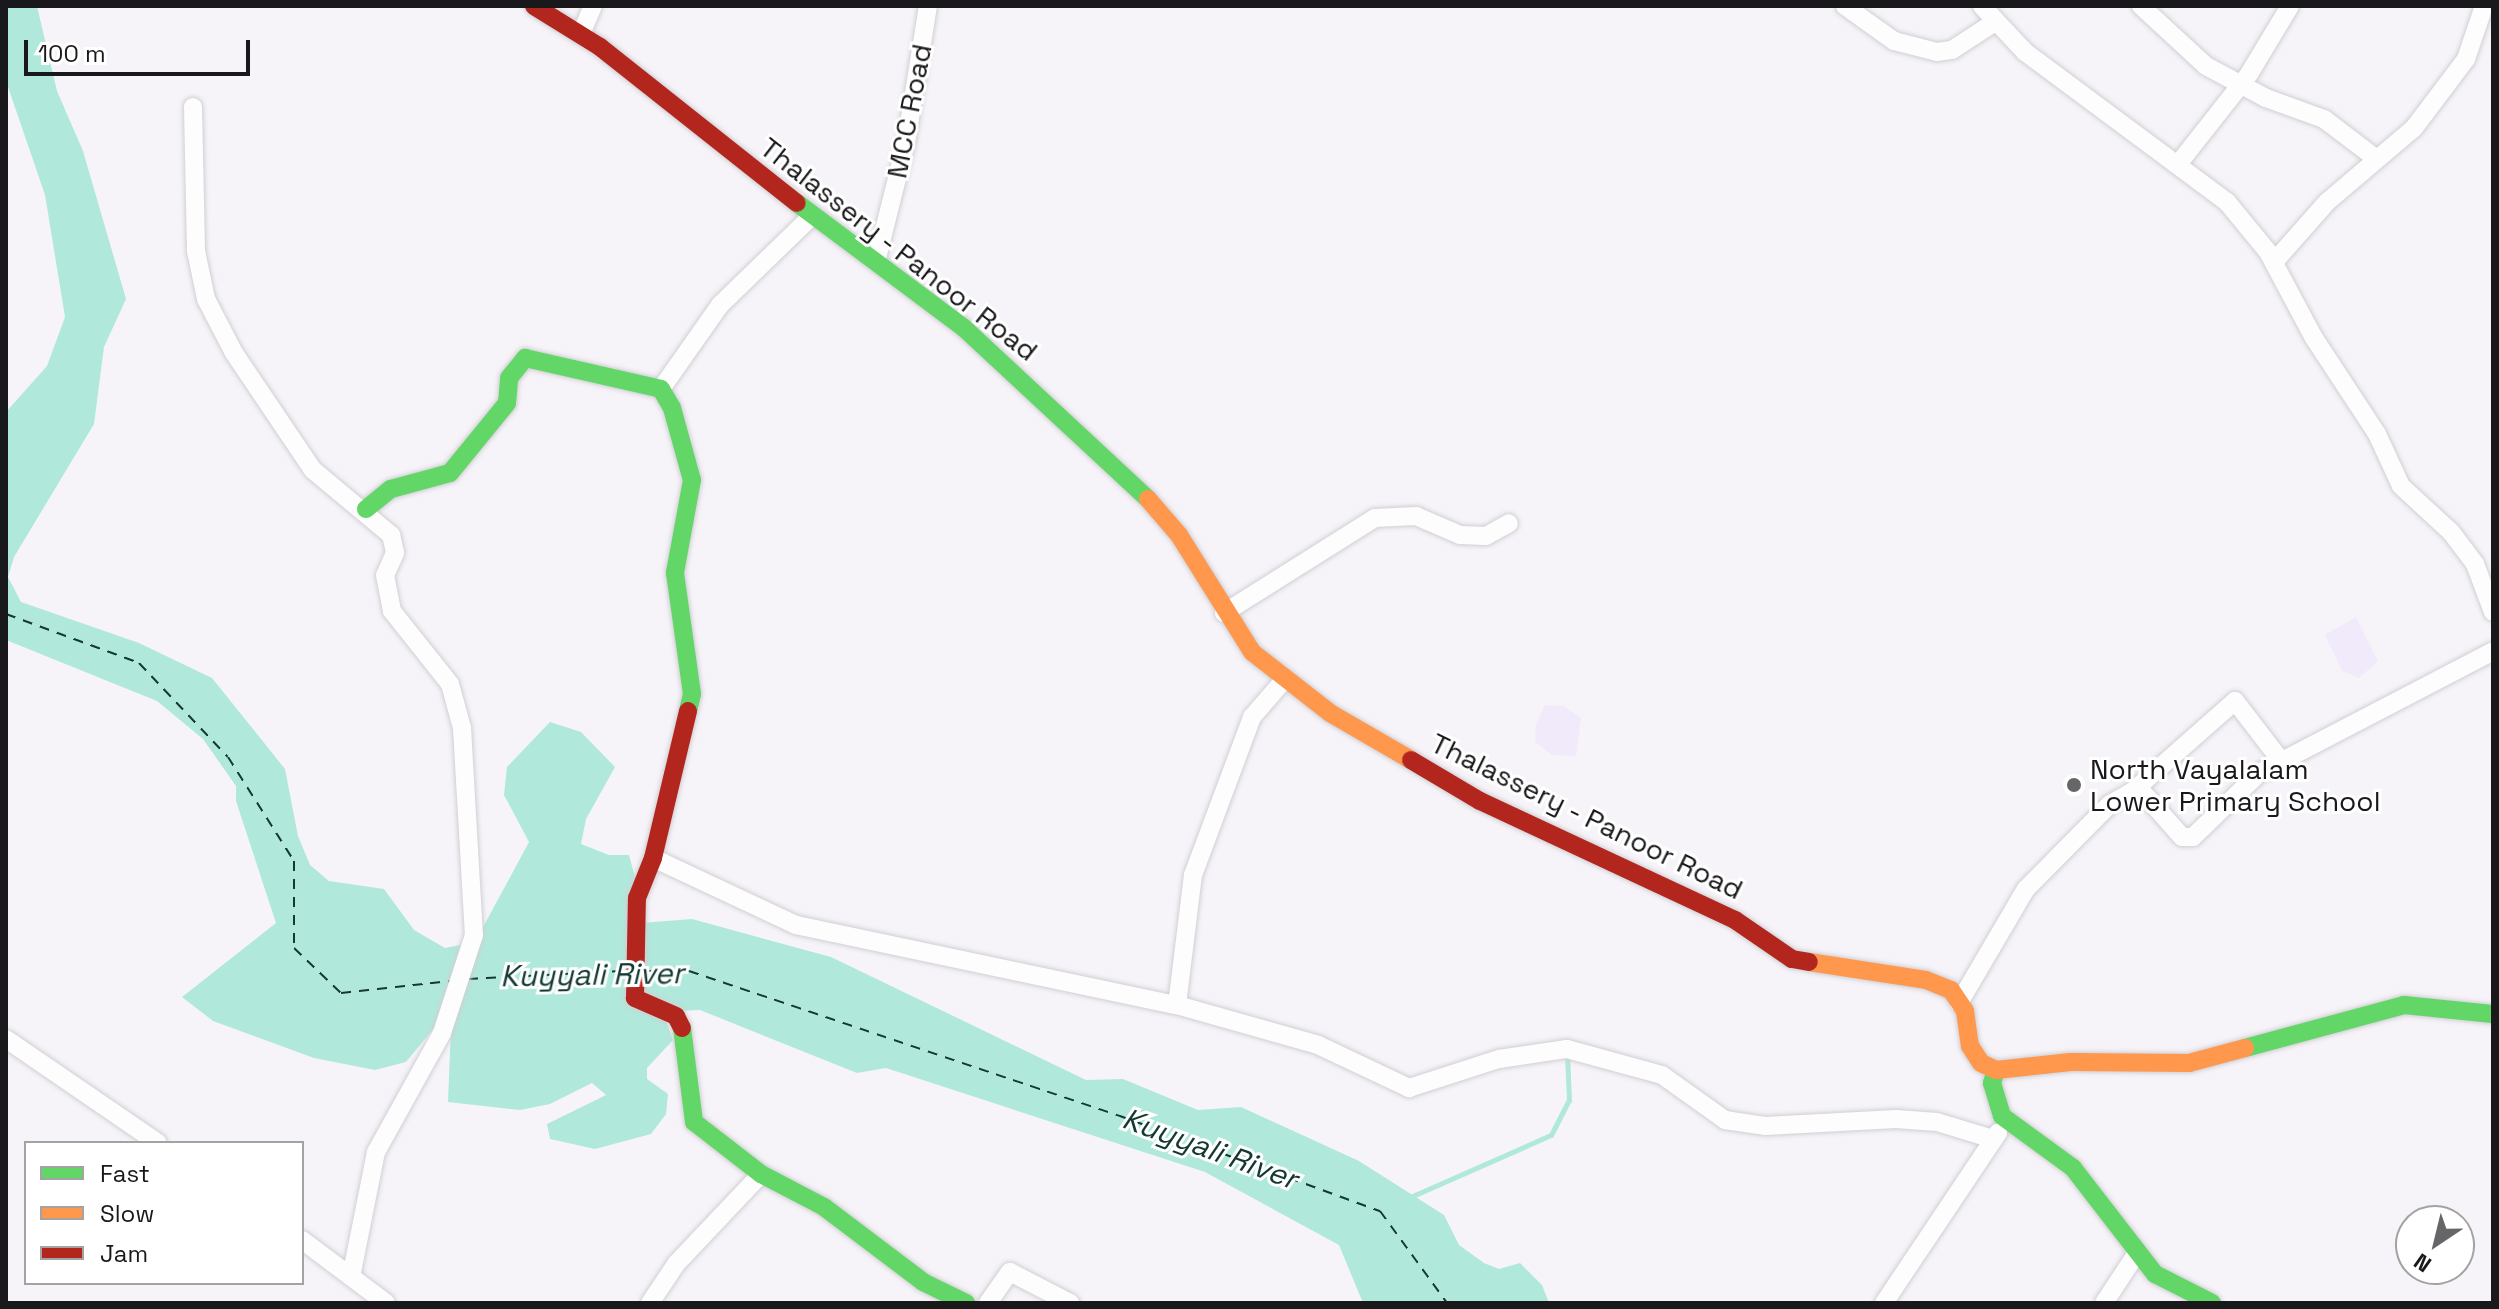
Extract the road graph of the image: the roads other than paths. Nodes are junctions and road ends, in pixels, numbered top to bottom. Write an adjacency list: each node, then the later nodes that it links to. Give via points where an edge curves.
1 (534, 6): 10 (main road, Thalassery - Panoor Road)
2 (593, 6): 10 (street)
3 (928, 6): 16 (street, MCC Road, via 906,143)
4 (1845, 6): 9 (street, via 1894,41 1937,52 1952,50)
5 (1982, 6): 9 (street)
6 (2141, 6): 11 (street, via 2206,66)
7 (2290, 6): 11 (street)
8 (2484, 6): 13 (street, via 2466,59 2441,94 2414,128)
9 (1995, 22): 14 (street, via 2059,79)
10 (581, 34): 15 (main road, Thalassery - Panoor Road)
11 (2241, 84): 13 (street, via 2324,119); 14 (street)
12 (193, 107): 19 (street, via 196,251 206,299 234,353 313,470)
13 (2374, 157): 17 (street)
14 (2179, 163): 17 (street, via 2227,202)
15 (813, 215): 16 (main road, Thalassery - Panoor Road); 18 (street, via 720,305)
16 (876, 262): 22 (main road, Thalassery - Panoor Road, via 964,328 1116,466 1179,535)
17 (2274, 262): 21 (street, via 2314,338 2377,434 2401,486 2475,564)
18 (661, 389): 19 (main road, via 525,358 509,378 507,403 450,473 391,489); 27 (main road, via 672,408 692,480 675,573 692,694)
19 (366, 509): 39 (street, via 395,543 385,575 392,611 450,684 462,728 474,935 442,1033 376,1152)
20 (1509, 523): 22 (street, via 1486,536 1460,535 1416,516 1375,518)
21 (2493, 612)
22 (1224, 613): 24 (main road, Thalassery - Panoor Road, via 1252,652)
23 (2493, 651): 25 (street)
24 (1284, 680): 28 (main road, Thalassery - Panoor Road, via 1480,801 1735,920 1792,959 1926,980 1951,990); 29 (street, via 1252,717 1193,875)
25 (2282, 762): 26 (street, via 2259,773 2193,837 2182,837 2144,794); 26 (street, via 2235,701)
26 (2133, 791): 28 (street, via 2110,804 2041,872 2002,924)
27 (653, 858): 29 (street, via 796,925); 36 (main road, via 636,914 635,998 676,1016 687,1038 694,1122)
28 (1959, 1003): 32 (main road, via 1970,1046 1981,1063)
29 (1177, 1005): 34 (street, via 1318,1045 1409,1088 1499,1059 1567,1049 1662,1075 1725,1120 1765,1126 1896,1119 1937,1122)
30 (2493, 1014): 32 (main road, via 2404,1005 2189,1063 2071,1062)
31 (6, 1039): 35 (street)
32 (1996, 1070): 33 (main road, via 1992,1083)
33 (2007, 1121): 34 (street); 38 (main road, via 2073,1168)
34 (1993, 1139): 45 (street)
35 (155, 1141)
36 (761, 1174): 41 (street, via 676,1264); 42 (main road, via 824,1207 923,1282)
37 (304, 1242): 39 (street)
38 (2137, 1253): 46 (street); 47 (main road, via 2155,1274)
39 (351, 1277): 40 (street)
40 (386, 1303)
41 (650, 1303)
42 (966, 1303)
43 (988, 1303): 44 (street, via 1010,1272)
44 (1070, 1303)
45 (1884, 1303)
46 (2104, 1303)
47 (2212, 1303)

